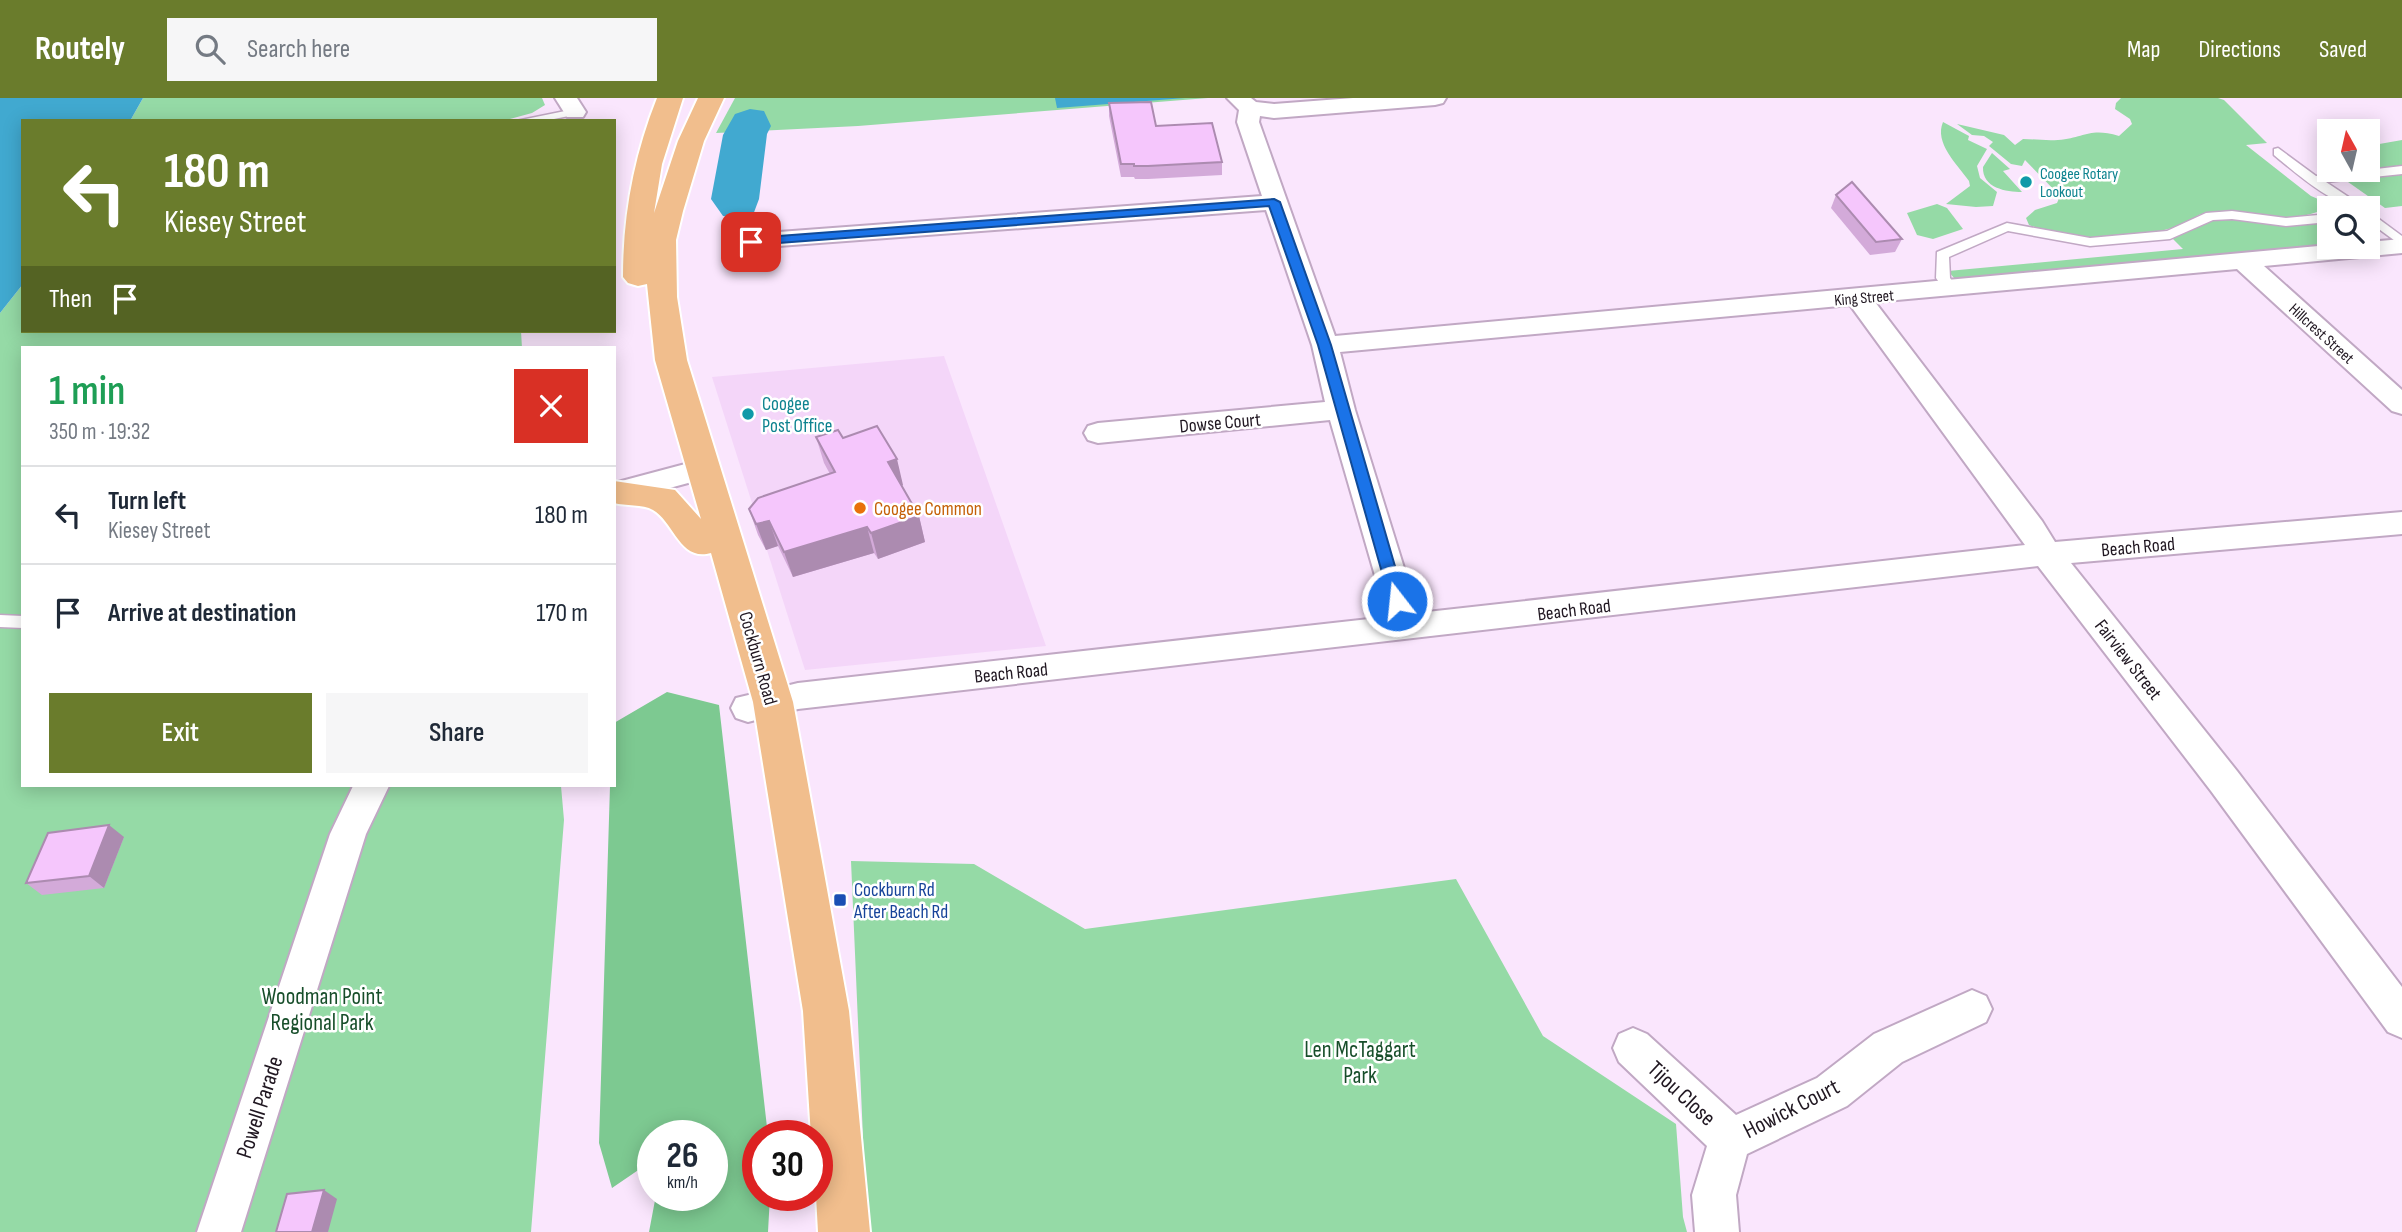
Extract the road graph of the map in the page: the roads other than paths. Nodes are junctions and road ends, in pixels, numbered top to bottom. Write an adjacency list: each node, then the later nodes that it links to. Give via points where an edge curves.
1 (670, 98): 23 (main road, Cockburn Road, via 640,203 640,327 653,386)
2 (711, 98): 23 (main road, Cockburn Road, via 683,163 662,240 662,297)
3 (1435, 98): 4 (street, via 1274,111)
4 (1244, 103): 11 (street)
5 (571, 105): 6 (lane)
6 (528, 119)
7 (2278, 152): 9 (lane)
8 (2402, 170): 9 (lane)
9 (2315, 180): 10 (lane)
10 (2336, 196)
11 (1274, 202): 14 (street); 19 (street)
12 (2317, 219): 17 (lane, via 2286,222 2211,216 2170,235 2090,242 2007,228 1942,255 1943,278)
13 (2380, 225): 15 (lane)
14 (751, 242)
15 (2402, 244): 16 (street, King Street)
16 (2243, 261): 17 (street, King Street); 20 (street, Hillcrest Street)
17 (1951, 289): 18 (street, King Street)
18 (1858, 297): 19 (street, King Street); 27 (street, Fairview Street)
19 (1325, 345): 21 (street)
20 (2402, 405)
21 (1341, 410): 22 (street, Dowse Court); 30 (street)
22 (1098, 433)
23 (694, 472): 24 (street); 26 (main road, Cockburn Road); 31 (main road, Cockburn Road)
24 (616, 493): 26 (main road, via 663,499)
25 (2402, 523): 27 (street, Beach Road)
26 (702, 543): 31 (main road, Cockburn Road)
27 (2046, 554): 30 (street, Beach Road); 34 (street, Fairview Street)
28 (0, 621): 29 (lane)
29 (21, 622)
30 (1408, 628): 31 (street, Beach Road, via 798,696)
31 (760, 705): 36 (main road, Cockburn Road, via 802,976); 41 (main road, Cockburn Road, via 827,1011)
32 (371, 787): 39 (street, Powell Parade, via 342,853)
33 (1972, 1009): 37 (street, Howick Court, via 1888,1048 1832,1092)
34 (2402, 1019)
35 (1633, 1048): 37 (street, Tijou Close)
36 (816, 1120)
37 (1731, 1139): 42 (street, Howick Court, via 1713,1186)
38 (822, 1211): 40 (main road)
39 (219, 1232)
40 (824, 1232)
41 (844, 1232)
42 (1717, 1232)

